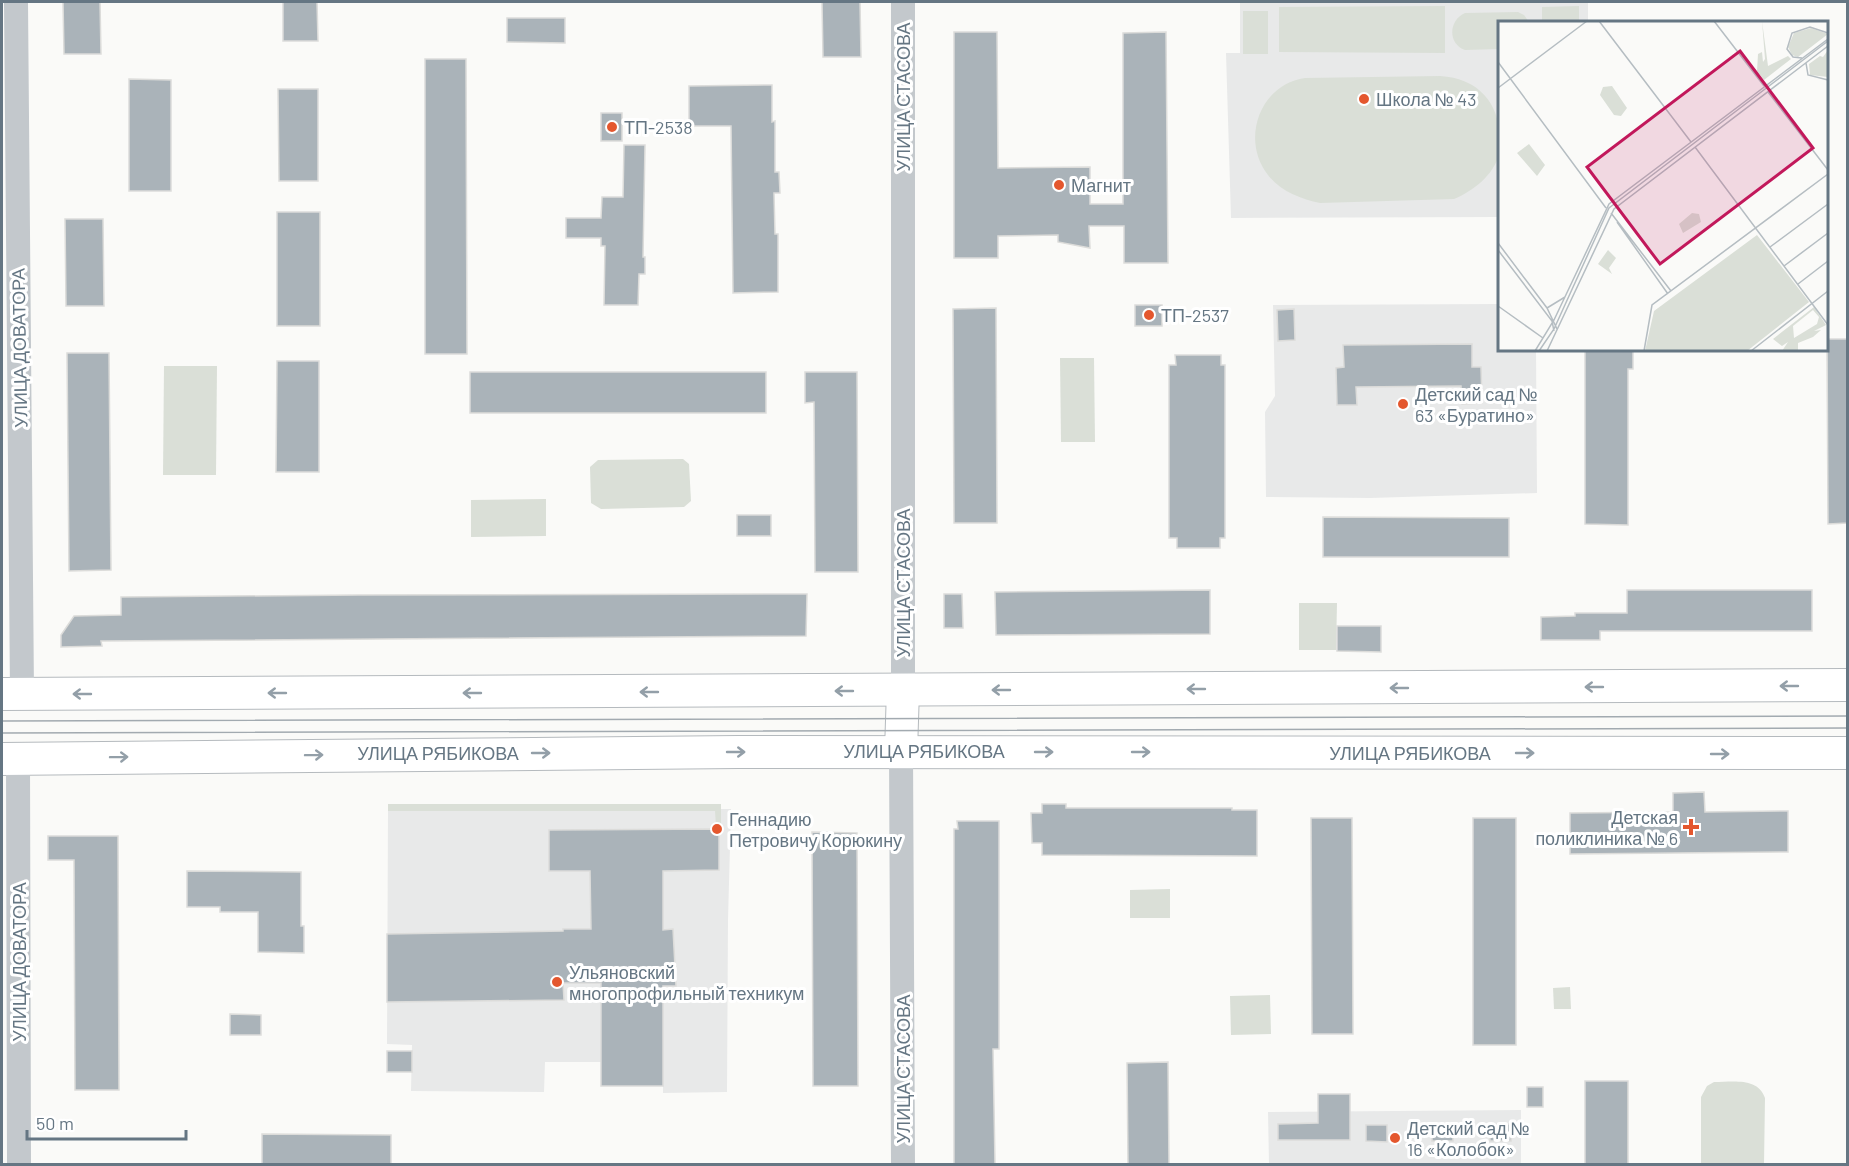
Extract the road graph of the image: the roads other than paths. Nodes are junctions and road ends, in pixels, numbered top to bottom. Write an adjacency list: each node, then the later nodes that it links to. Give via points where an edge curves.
1 (16, 2): 5 (street, УЛИЦА ДОВАТОРА)
2 (903, 2): 4 (street, УЛИЦА СТАСОВА)
3 (1848, 685): 4 (main road, one-way to 4)
4 (903, 690): 5 (main road, one-way to 5); 6 (main road, УЛИЦА СТАСОВА)
5 (12, 694)
6 (901, 751): 7 (main road, УЛИЦА РЯБИКОВА, one-way to 7); 8 (main road, УЛИЦА РЯБИКОВА, one-way to 6); 10 (street, УЛИЦА СТАСОВА)
7 (1848, 753)
8 (10, 759): 9 (street, УЛИЦА ДОВАТОРА)
9 (19, 1164)
10 (903, 1164)

